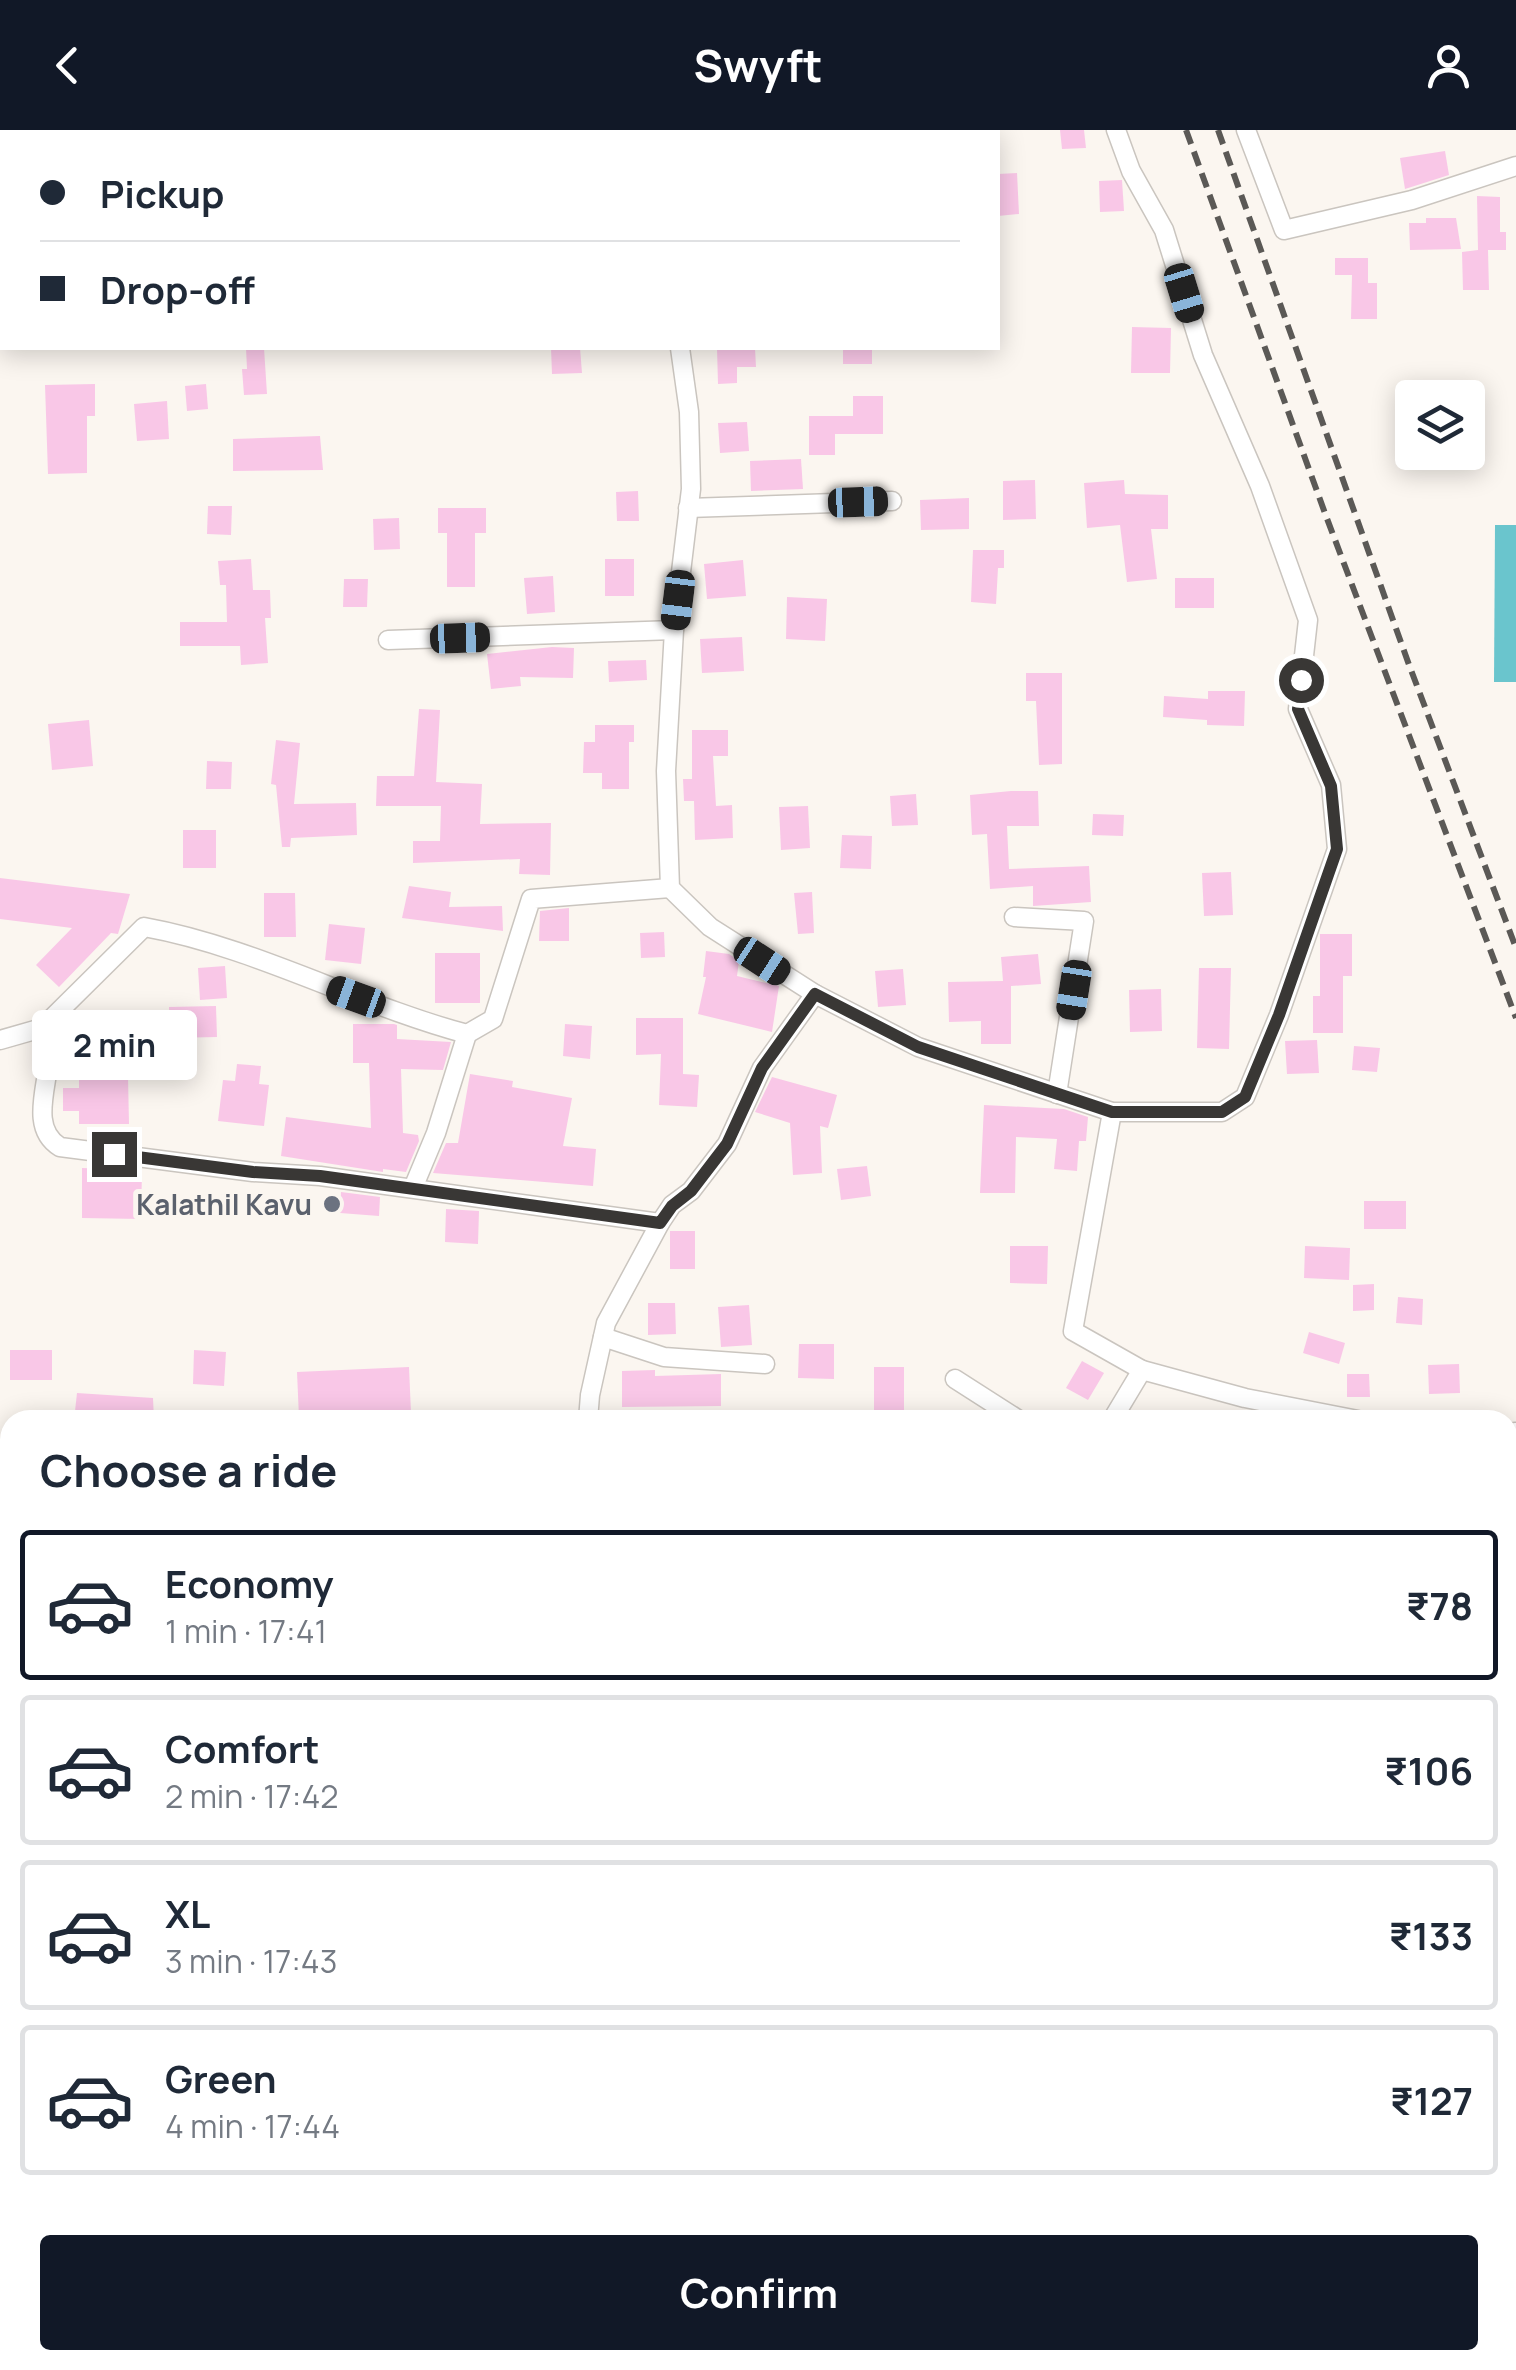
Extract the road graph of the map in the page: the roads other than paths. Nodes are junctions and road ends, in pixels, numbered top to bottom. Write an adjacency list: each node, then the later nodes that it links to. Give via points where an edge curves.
1 (1116, 130): 16 (street, via 1164,230 1203,355 1308,620 1298,709 1331,786 1337,849 1245,1097 1222,1112)
2 (1246, 130): 3 (street, via 1284,230 1412,200)
3 (1516, 166)
4 (680, 350): 6 (street, via 689,412)
5 (892, 501): 6 (street)
6 (688, 508): 7 (street)
7 (674, 630): 8 (street); 9 (street, via 666,770)
8 (388, 640)
9 (670, 888): 11 (street, via 710,927); 13 (street, via 531,899 494,1019)
10 (1014, 918): 15 (street, via 1084,920)
11 (815, 994): 15 (street, via 918,1047); 18 (street, via 762,1068 727,1144)
12 (47, 1023): 13 (street, via 144,927 187,935); 14 (street); 17 (street, via 44,1125 60,1147)
13 (467, 1034): 17 (street)
14 (0, 1040)
15 (1057, 1094): 16 (street)
16 (1112, 1112): 21 (street, via 1073,1331)
17 (413, 1188): 18 (street)
18 (660, 1223): 19 (street)
19 (604, 1338): 20 (street, via 664,1357); 23 (street)
20 (764, 1364)
21 (1142, 1370): 25 (street); 26 (street)
22 (956, 1379): 24 (street)
23 (589, 1410)
24 (1004, 1410)
25 (1118, 1410)
26 (1299, 1410)

